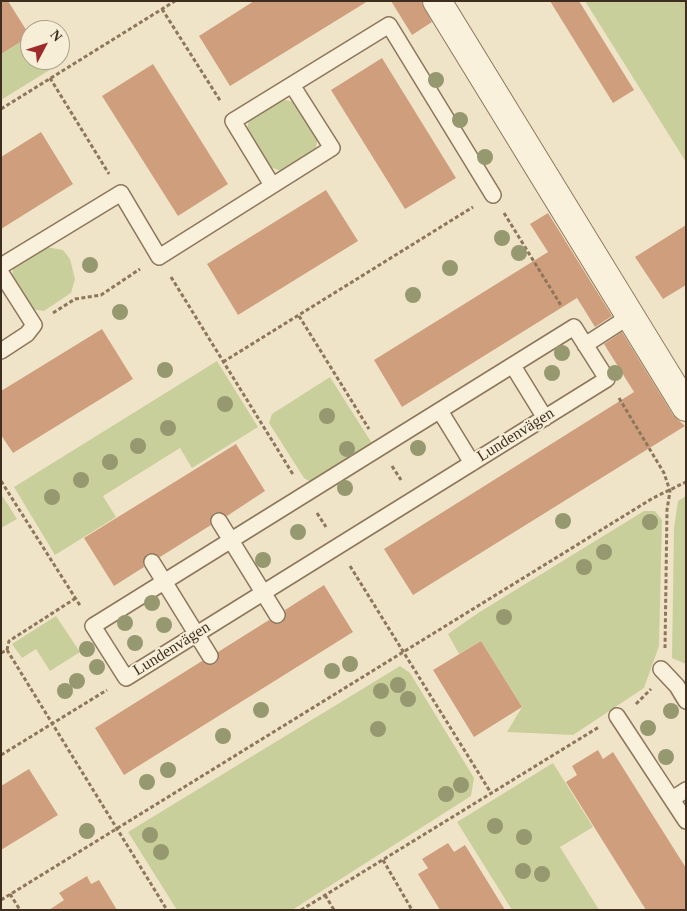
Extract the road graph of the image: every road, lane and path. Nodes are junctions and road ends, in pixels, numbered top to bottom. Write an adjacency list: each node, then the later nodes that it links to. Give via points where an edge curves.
1 (175, 1): 3 (path)
2 (437, 1): 15 (street)
3 (162, 9): 4 (path); 7 (path)
4 (50, 78): 6 (path); 9 (path)
5 (292, 86): 7 (lane); 8 (lane, via 332,148); 10 (lane, via 390,26)
6 (1, 108)
7 (233, 121): 8 (lane)
8 (272, 185): 11 (lane)
9 (121, 193): 11 (lane); 12 (lane)
10 (493, 195): 14 (path); 17 (path)
11 (158, 257): 16 (path, via 101,295 75,299)
12 (1, 266)
13 (1, 274): 16 (lane)
14 (299, 316): 20 (path); 26 (path)
15 (630, 316): 18 (lane); 23 (street)
16 (34, 325): 19 (lane, via 27,334)
17 (574, 327): 18 (lane); 21 (lane)
18 (585, 345): 22 (lane)
19 (1, 351)
20 (224, 362)
21 (512, 366): 24 (lane); 25 (lane)
22 (607, 379): 25 (lane, Lundenvägen); 30 (path, via 664,474)
23 (686, 407)
24 (440, 411): 26 (lane); 27 (lane)
25 (545, 418): 27 (lane, Lundenvägen)
26 (381, 447): 31 (path); 33 (lane)
27 (472, 463): 31 (lane, Lundenvägen)
28 (1, 481): 37 (path)
29 (686, 482): 30 (path)
30 (670, 491): 44 (path, via 665,653); 53 (path, via 636,508)
31 (413, 499): 36 (lane, Lundenvägen)
32 (219, 520): 33 (lane)
33 (231, 540): 35 (lane); 36 (lane)
34 (152, 562): 35 (lane)
35 (164, 582): 39 (lane); 40 (lane)
36 (263, 592): 38 (lane); 40 (lane, Lundenvägen)
37 (76, 598): 39 (path); 41 (path, via 9,641)
38 (277, 615)
39 (93, 626): 45 (lane, Lundenvägen)
40 (197, 634): 43 (lane); 45 (lane, Lundenvägen)
41 (7, 650): 42 (path); 48 (path)
42 (1, 653)
43 (210, 656)
44 (661, 669): 46 (lane); 47 (path, via 648,693)
45 (126, 678): 48 (path)
46 (686, 701)
47 (617, 716): 51 (lane); 54 (path)
48 (52, 724): 49 (path); 53 (path)
49 (1, 755)
50 (686, 790): 51 (lane)
51 (672, 799): 52 (lane)
52 (686, 821)
53 (116, 828): 55 (path); 59 (path)
54 (383, 860): 56 (path); 62 (path)
55 (10, 894): 57 (path); 58 (path)
56 (325, 895): 60 (path); 61 (path)
57 (1, 900)
58 (20, 910)
59 (167, 910)
60 (301, 910)
61 (334, 910)
62 (412, 910)

